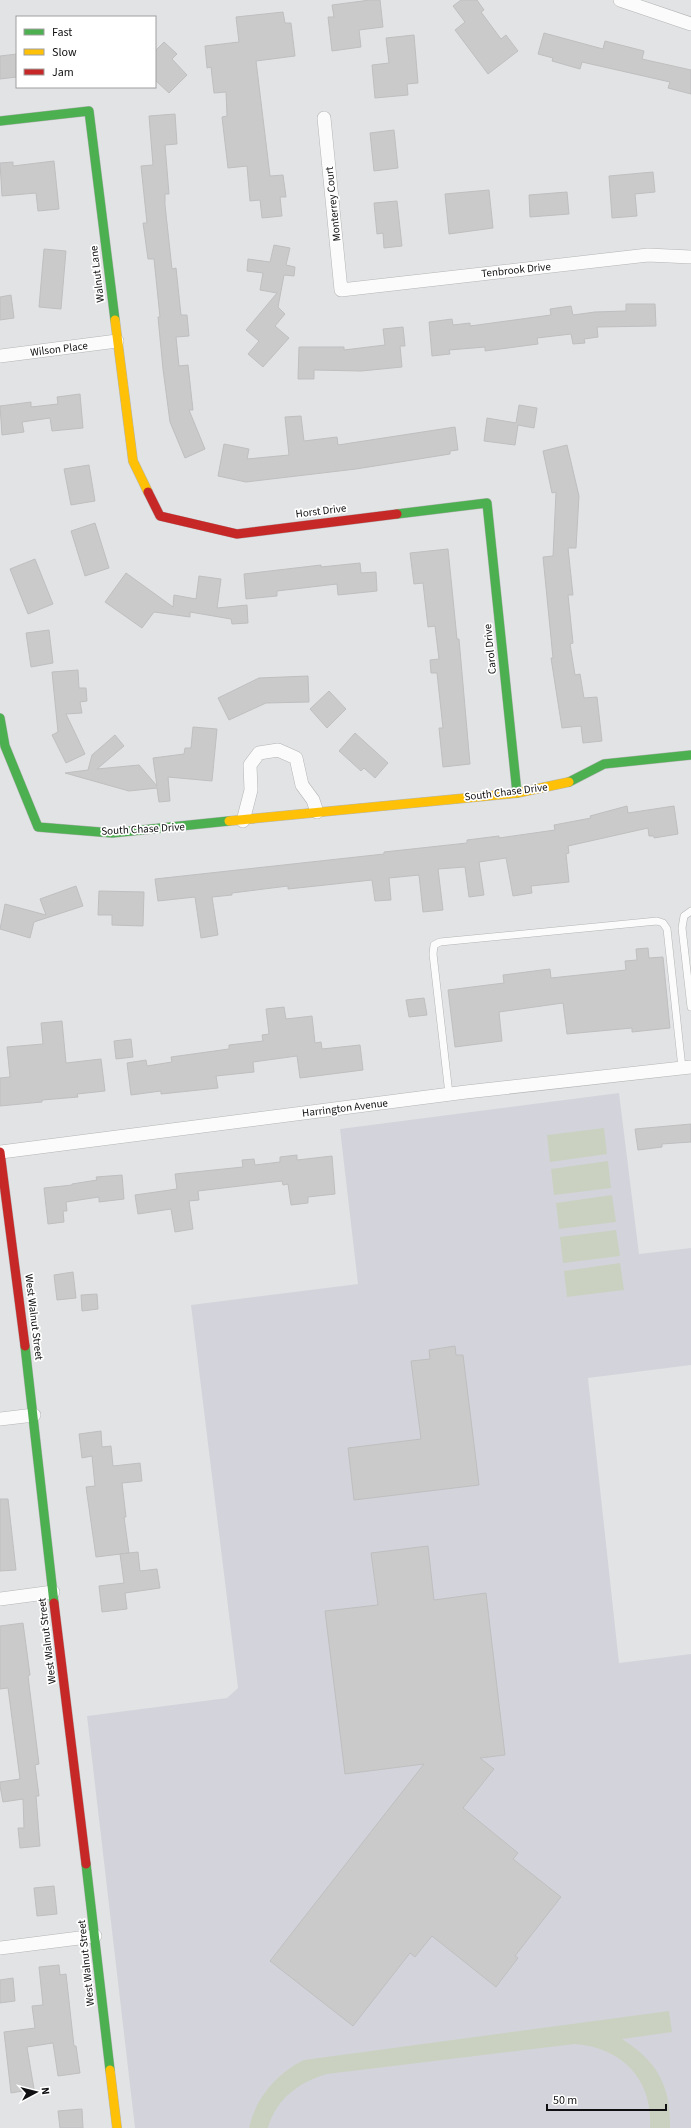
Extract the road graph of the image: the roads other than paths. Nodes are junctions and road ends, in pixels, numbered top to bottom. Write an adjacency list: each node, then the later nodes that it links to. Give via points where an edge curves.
1 (620, 0): 2 (street)
2 (691, 24)
3 (324, 118): 6 (street, Monterrey Court)
4 (0, 121): 7 (street, Walnut Lane, via 89,111)
5 (691, 257): 6 (street, Tenbrook Drive, via 648,255)
6 (341, 290)
7 (117, 341): 8 (street, Wilson Place); 10 (street, Walnut Lane, via 133,462)
8 (0, 356)
9 (487, 503): 10 (street, Horst Drive, via 237,534); 13 (street, Carol Drive)
10 (160, 516)
11 (0, 718): 15 (street, South Chase Drive, via 4,746 38,827 112,833)
12 (691, 755): 13 (street, South Chase Drive, via 604,764 565,784)
13 (517, 793): 14 (street, South Chase Drive)
14 (317, 812): 15 (street, South Chase Drive); 15 (street, via 313,800 302,785 296,758 278,750 259,753 250,765 251,790)
15 (243, 821)
16 (691, 911): 17 (lane, via 684,916 682,928)
17 (691, 1007)
18 (687, 1068): 19 (street, Harrington Avenue); 19 (lane, via 667,929 663,923 657,920 440,942 434,946 433,954)
19 (449, 1094): 20 (street, Harrington Avenue)
20 (0, 1152): 21 (street, West Walnut Street)
21 (34, 1415): 22 (street); 23 (street, West Walnut Street)
22 (0, 1419)
23 (53, 1592): 24 (street); 25 (street, West Walnut Street)
24 (0, 1599)
25 (95, 1936): 26 (street); 27 (street, West Walnut Street)
26 (0, 1948)
27 (117, 2128)

